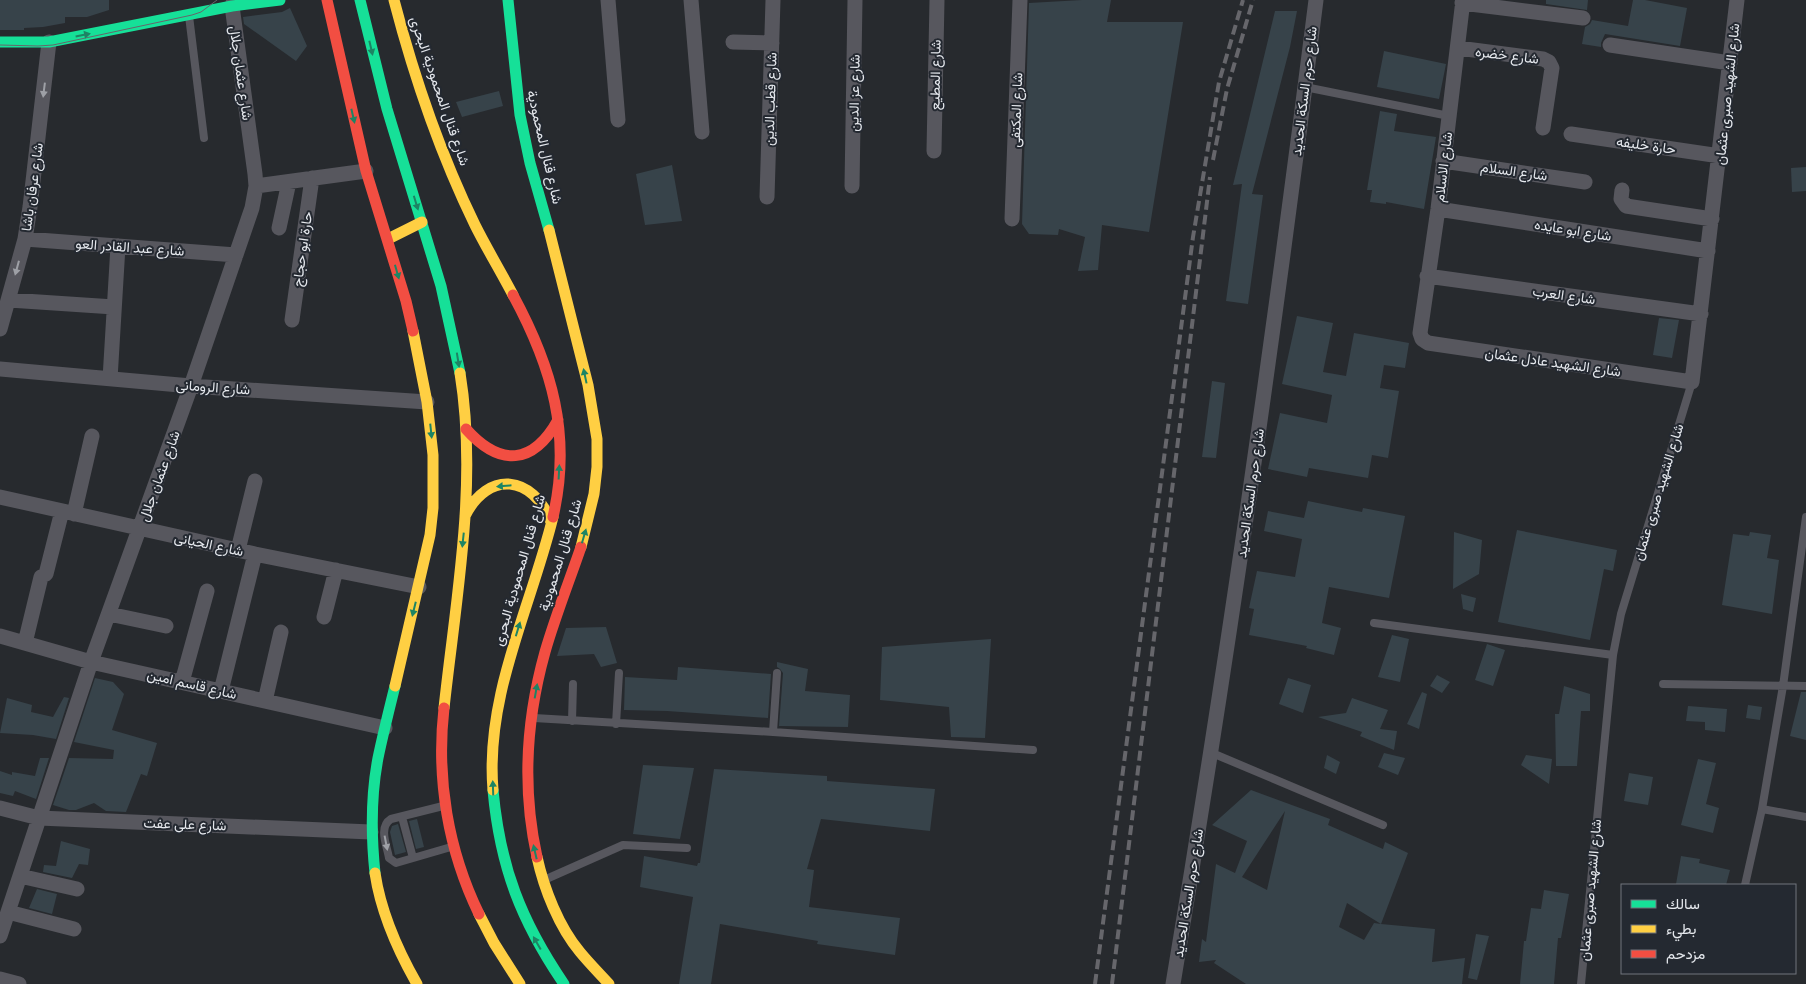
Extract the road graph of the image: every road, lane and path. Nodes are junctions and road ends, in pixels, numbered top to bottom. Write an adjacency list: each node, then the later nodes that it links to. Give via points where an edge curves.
1 (280, 0): 15 (main road)
2 (327, 0): 35 (main road, one-way to 35)
3 (360, 0): 46 (main road, one-way to 46, via 373,59)
4 (508, 0): 98 (main road, شارع قنال المحمودية, one-way to 4, via 545,654 588,524 598,459 585,373 521,122)
5 (608, 0): 27 (street)
6 (691, 0): 29 (street)
7 (773, 0): 21 (street, شارع قطب الدين)
8 (855, 0): 40 (street, شارع عز الدين)
9 (937, 0): 32 (street, شارع المطيع)
10 (1020, 0): 44 (street, شارع المكتفى)
11 (1316, 0): 25 (street, شارع حرم السكة الحديد)
12 (1737, 0): 24 (street, شارع الشهيد صبرى عثمان)
13 (397, 1): 65 (main road, شارع قنال المحمودية البحرى, via 407,48 444,156 538,345 554,394)
14 (1462, 1): 17 (street); 23 (street, شارع الاسلام)
15 (233, 3): 16 (main road); 39 (street, شارع عثمان جلال)
16 (189, 14): 19 (main road, one-way to 16); 31 (lane)
17 (1583, 18)
18 (0, 42): 19 (main road)
19 (49, 42): 48 (street, شارع عرفان باشا, one-way to 48)
20 (733, 42): 21 (street)
21 (772, 43): 42 (street, شارع قطب الدين)
22 (1610, 45): 24 (street)
23 (1458, 48): 26 (street, شارع الاسلام); 28 (street, شارع خضره, via 1549,62 1552,68)
24 (1730, 63): 33 (street, شارع الشهيد صبرى عثمان)
25 (1305, 87): 26 (lane); 104 (street, شارع حرم السكة الحديد, via 1269,363)
26 (1449, 116): 34 (street, شارع الاسلام)
27 (618, 120)
28 (1543, 128)
29 (702, 132)
30 (1572, 134): 33 (street, حارة خليفه)
31 (204, 138)
32 (934, 150)
33 (1720, 156): 45 (street, شارع الشهيد صبرى عثمان)
34 (1444, 161): 38 (street, شارع السلام); 43 (street, شارع الاسلام)
35 (366, 171): 36 (street); 49 (main road)
36 (312, 178): 37 (street); 57 (street, حارة ابو حجاج)
37 (288, 182): 39 (street); 47 (street)
38 (1585, 182)
39 (256, 186): 52 (street, شارع عثمان جلال)
40 (852, 186)
41 (1622, 190): 45 (street, via 1621,199 1626,206)
42 (767, 197)
43 (1438, 209): 51 (street, شارع ابو عايده); 53 (street, شارع الاسلام)
44 (1012, 219)
45 (1712, 219): 51 (street, شارع الشهيد صبرى عثمان)
46 (422, 222): 49 (main road); 66 (main road, one-way to 66, via 455,343)
47 (279, 228)
48 (25, 238): 50 (street, شارع عبد القادر العو); 54 (street, شارع عرفان باشا, one-way to 54)
49 (388, 239): 64 (main road, one-way to 64, via 408,309)
50 (118, 246): 52 (street, شارع عبد القادر العو); 55 (street)
51 (1708, 252): 56 (street, شارع الشهيد صبرى عثمان)
52 (236, 255): 63 (street, شارع عثمان جلال)
53 (1428, 276): 56 (street, شارع العرب); 59 (street, شارع الاسلام)
54 (7, 292): 55 (street); 58 (street, شارع عرفان باشا)
55 (114, 307): 61 (street)
56 (1701, 314): 62 (street, شارع الشهيد صبرى عثمان)
57 (292, 320)
58 (0, 329)
59 (1420, 333): 62 (street, شارع الشهيد عادل عثمان, via 1428,343)
60 (0, 369): 61 (street, شارع الرومانى)
61 (110, 379): 63 (street, شارع الرومانى)
62 (1692, 382): 87 (lane, شارع الشهيد صبرى عثمان, via 1621,614)
63 (191, 386): 64 (street, شارع الرومانى); 74 (street, شارع عثمان جلال)
64 (427, 402): 78 (main road, one-way to 78, via 433,455 433,508)
65 (558, 420): 66 (main road, via 538,448 515,456 492,453 473,439); 73 (main road, شارع قنال المحمودية البحرى, one-way to 65, via 558,488)
66 (466, 429): 71 (main road)
67 (92, 436): 70 (street)
68 (255, 481): 75 (street)
69 (0, 497): 70 (street, شارع الحيانى)
70 (68, 513): 74 (street, شارع الحيانى); 86 (street, via 43,576)
71 (465, 516): 73 (main road, one-way to 71, via 548,509 540,498 518,485 504,484 480,494); 105 (main road, one-way to 105, via 443,714)
72 (1806, 517): 94 (lane)
73 (551, 522): 128 (main road, شارع قنال المحمودية البحرى, one-way to 73, via 533,936 512,889 497,825 492,769 503,685)
74 (140, 529): 75 (street, شارع الحيانى); 80 (street, شارع عثمان جلال)
75 (238, 550): 76 (street, شارع الحيانى)
76 (255, 554): 77 (street, شارع الحيانى); 96 (street)
77 (336, 570): 78 (street, شارع الحيانى); 81 (street)
78 (419, 587): 101 (main road, one-way to 101)
79 (207, 591): 91 (street)
80 (109, 614): 83 (street); 88 (street, شارع عثمان جلال)
81 (324, 618)
82 (1374, 623): 87 (lane)
83 (166, 626)
84 (281, 632): 97 (street)
85 (0, 636): 86 (street, شارع قاسم امين)
86 (25, 643): 88 (street, شارع قاسم امين)
87 (1613, 655): 131 (lane, شارع الشهيد صبرى عثمان)
88 (91, 662): 91 (street, شارع قاسم امين); 110 (street, شارع عثمان جلال)
89 (776, 672): 102 (lane)
90 (619, 673): 100 (lane)
91 (182, 682): 96 (street, شارع قاسم امين)
92 (573, 684): 99 (lane)
93 (1663, 684): 94 (lane)
94 (1782, 686): 95 (lane); 107 (lane)
95 (1806, 686)
96 (221, 691): 97 (street, شارع قاسم امين)
97 (265, 701): 101 (street, شارع قاسم امين)
98 (532, 718): 99 (lane); 118 (main road, شارع قنال المحمودية, one-way to 98, via 534,850 528,798)
99 (572, 721): 100 (lane)
100 (616, 724): 102 (lane)
101 (385, 728): 113 (main road, via 377,767)
102 (773, 732): 103 (lane)
103 (1033, 750)
104 (1212, 753): 112 (lane); 130 (street, شارع حرم السكة الحديد)
105 (445, 806): 108 (lane); 114 (main road)
106 (0, 808): 110 (street, شارع على عفت)
107 (1762, 809): 109 (lane); 119 (lane)
108 (402, 816): 111 (lane); 116 (lane)
109 (1806, 817)
110 (39, 818): 113 (street, شارع على عفت); 117 (street, شارع عثمان جلال)
111 (386, 823): 113 (lane, via 379,821); 116 (lane, one-way to 116, via 384,829 391,861 396,863)
112 (1384, 825)
113 (372, 828): 126 (main road, via 373,860 384,915 394,942)
114 (454, 846): 116 (lane); 127 (main road, via 483,925)
115 (686, 848): 118 (lane, via 623,845)
116 (413, 858)
117 (20, 876): 120 (street); 121 (street, شارع عثمان جلال)
118 (542, 880): 129 (main road, شارع قنال المحمودية, via 568,936 584,960)
119 (1745, 884)
120 (77, 889)
121 (8, 912): 122 (street); 123 (street, شارع عثمان جلال)
122 (74, 928)
123 (0, 936)
124 (0, 979): 125 (street)
125 (19, 984)
126 (417, 984)
127 (520, 984)
128 (564, 984)
129 (608, 984)
130 (1173, 984)
131 (1581, 984)

